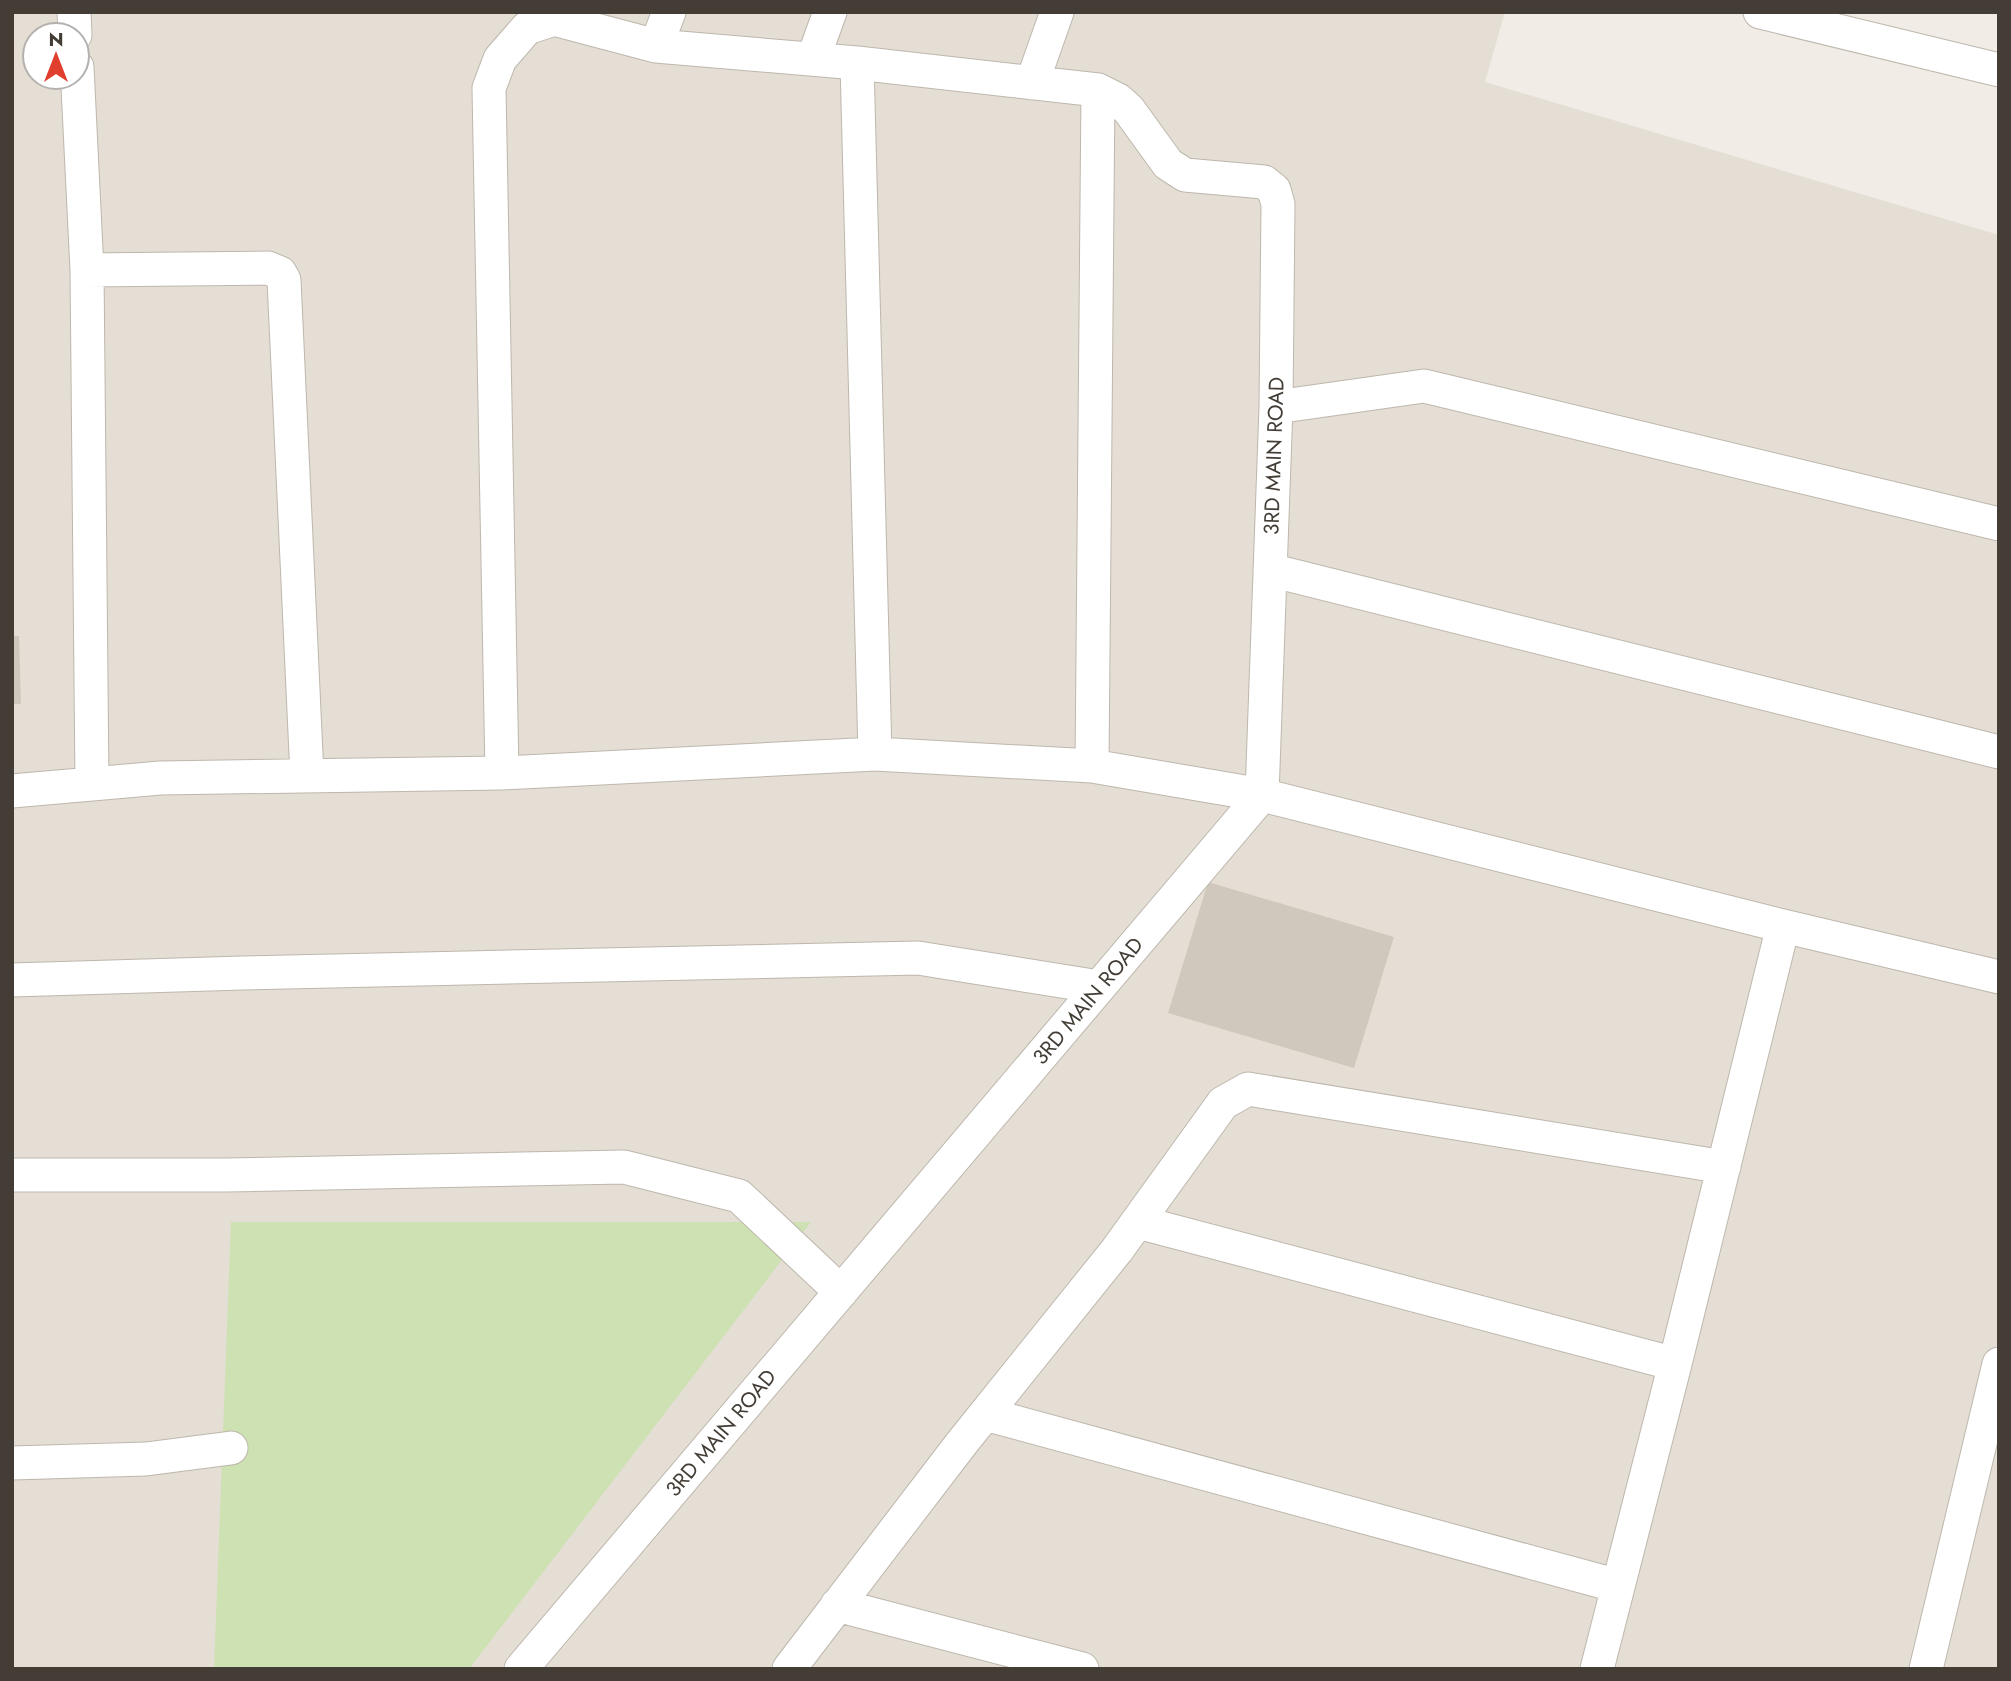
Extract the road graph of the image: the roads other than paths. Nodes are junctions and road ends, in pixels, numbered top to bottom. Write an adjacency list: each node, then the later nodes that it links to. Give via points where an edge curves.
1 (668, 12): 6 (street)
2 (830, 12): 7 (street)
3 (1057, 12): 10 (street)
4 (1760, 12): 9 (street)
5 (524, 20): 6 (street, via 554,19); 20 (street, via 500,58 489,88)
6 (656, 46): 7 (street)
7 (813, 59): 8 (street)
8 (857, 63): 10 (street); 18 (street)
9 (1999, 70)
10 (1032, 83): 11 (street)
11 (1098, 90): 14 (street, 3RD MAIN ROAD, via 1129,110 1168,164 1185,175 1264,182 1274,190 1278,204); 19 (street)
12 (78, 91): 13 (street)
13 (87, 270): 21 (street, via 268,268 280,273 284,281); 22 (street)
14 (1276, 407): 15 (street, via 1424,386); 16 (street, 3RD MAIN ROAD)
15 (1999, 524)
16 (1270, 570): 17 (street); 24 (street, 3RD MAIN ROAD)
17 (1999, 751)
18 (875, 754): 19 (street); 20 (street)
19 (1093, 766): 24 (street)
20 (502, 773): 21 (street)
21 (307, 776): 22 (street)
22 (92, 784): 23 (street)
23 (12, 790)
24 (1262, 795): 25 (street); 28 (street, 3RD MAIN ROAD)
25 (1783, 926): 26 (street); 29 (street)
26 (1999, 976)
27 (12, 980): 28 (street, via 918,958)
28 (1099, 987): 32 (street, 3RD MAIN ROAD)
29 (1724, 1167): 31 (street, via 1248,1089 1223,1103); 33 (street)
30 (12, 1175): 32 (street, via 624,1167 739,1196)
31 (1138, 1222): 33 (street); 35 (street)
32 (841, 1292): 40 (street, 3RD MAIN ROAD)
33 (1675, 1364): 38 (street)
34 (1999, 1364): 44 (street)
35 (985, 1414): 38 (street); 39 (street)
36 (231, 1448): 37 (street, via 146,1459)
37 (12, 1463)
38 (1618, 1586): 43 (street)
39 (837, 1605): 41 (street); 42 (street)
40 (521, 1669)
41 (789, 1669)
42 (1082, 1669)
43 (1597, 1669)
44 (1926, 1669)

